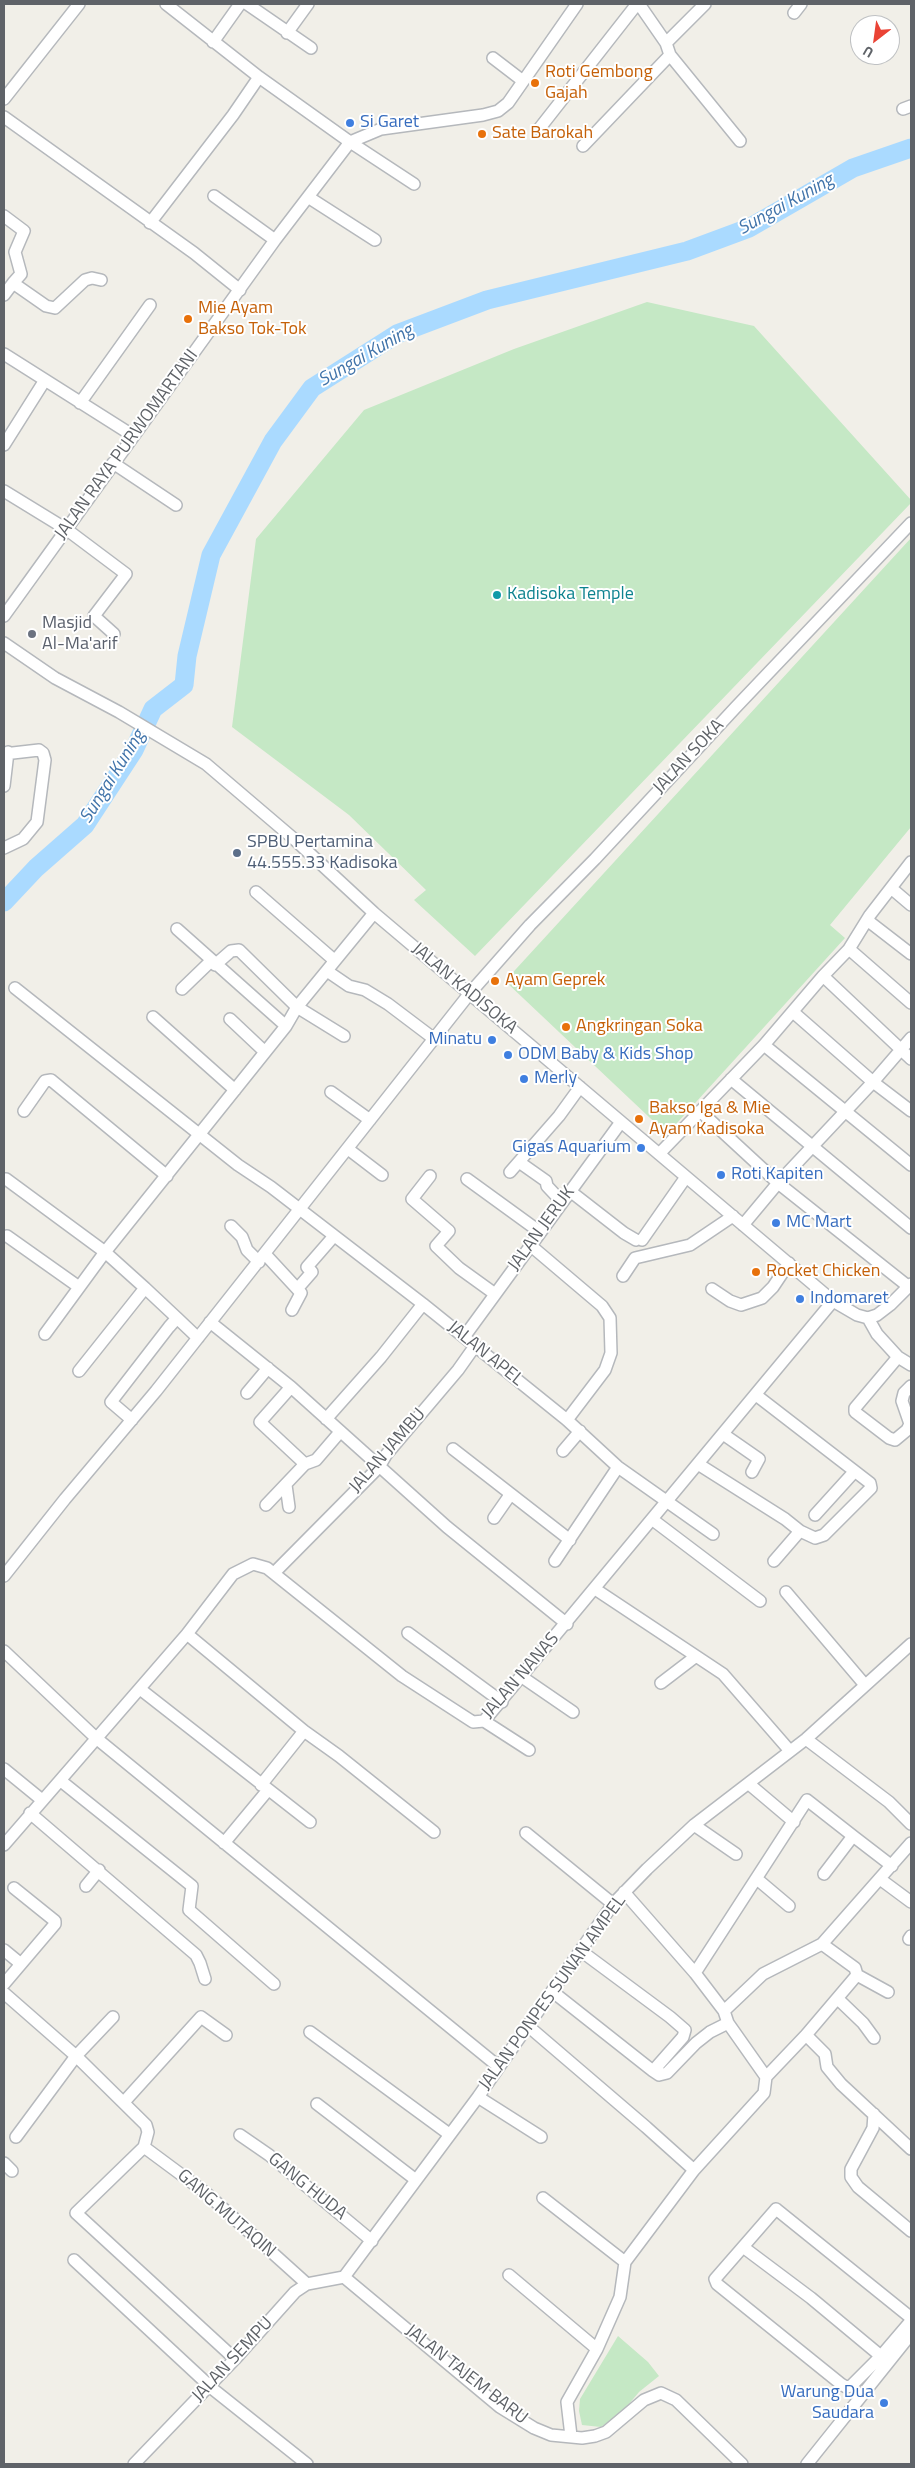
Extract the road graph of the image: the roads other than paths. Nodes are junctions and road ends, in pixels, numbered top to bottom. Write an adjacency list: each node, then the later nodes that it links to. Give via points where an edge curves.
1 (79, 4): 19 (street)
2 (166, 4): 12 (street)
3 (240, 4): 12 (street)
4 (247, 4): 11 (street)
5 (308, 4): 11 (street)
6 (577, 4): 18 (street, JALAN RAYA PURWOMARTANI)
7 (638, 4): 13 (street); 21 (street)
8 (705, 4): 13 (street)
9 (801, 4): 10 (street)
10 (794, 13)
11 (287, 32): 14 (street)
12 (213, 42): 17 (street)
13 (666, 43): 15 (street)
14 (311, 48)
15 (670, 55): 22 (street); 24 (street)
16 (493, 58): 18 (street)
17 (259, 77): 23 (street); 29 (street)
18 (523, 81): 23 (street, JALAN RAYA PURWOMARTANI, via 508,103 498,111 381,129)
19 (4, 98)
20 (4, 117): 29 (street)
21 (539, 129)
22 (740, 140)
23 (350, 142): 25 (street); 27 (street, JALAN RAYA PURWOMARTANI)
24 (582, 146)
25 (414, 184)
26 (214, 196): 30 (street)
27 (308, 197): 30 (street, JALAN RAYA PURWOMARTANI); 31 (street)
28 (4, 216): 33 (street, via 24,231 15,252 21,274)
29 (150, 223): 34 (street)
30 (274, 240): 34 (street, JALAN RAYA PURWOMARTANI)
31 (375, 240)
32 (101, 280): 33 (street, via 84,280 59,306 52,308)
33 (13, 283): 35 (street)
34 (240, 290): 40 (street, JALAN RAYA PURWOMARTANI)
35 (4, 295)
36 (150, 305): 39 (street)
37 (4, 354): 38 (street)
38 (45, 380): 39 (street); 41 (street)
39 (80, 403): 40 (street)
40 (132, 435): 42 (street, JALAN RAYA PURWOMARTANI)
41 (4, 445)
42 (113, 463): 44 (street); 46 (street, JALAN RAYA PURWOMARTANI)
43 (5, 496): 46 (street)
44 (176, 505)
45 (911, 524): 68 (street, JALAN SOKA, via 530,925)
46 (66, 529): 47 (street, JALAN RAYA PURWOMARTANI); 48 (street, via 126,574 94,616)
47 (4, 616)
48 (114, 634)
49 (4, 643): 57 (street, JALAN KADISOKA, via 55,678 206,764)
50 (6, 753): 51 (street); 52 (street, via 39,750 45,760 37,822 22,839)
51 (4, 786)
52 (5, 846)
53 (910, 865): 54 (street)
54 (891, 888): 56 (street); 58 (street)
55 (256, 892): 62 (street)
56 (911, 905)
57 (374, 913): 62 (street); 68 (street, JALAN KADISOKA)
58 (867, 920): 60 (street); 61 (street)
59 (177, 929): 63 (street)
60 (849, 949): 65 (street); 69 (street)
61 (911, 954)
62 (334, 960): 64 (street)
63 (213, 963): 67 (street); 70 (street, via 231,951 239,950); 74 (street)
64 (327, 971): 70 (street); 76 (street, via 348,986 365,990 388,1004)
65 (823, 976): 71 (street); 79 (street)
66 (15, 988): 93 (street, JALAN APEL)
67 (182, 989)
68 (470, 993): 76 (street, JALAN SOKA); 84 (street, JALAN KADISOKA)
69 (911, 1003)
70 (296, 1007): 74 (street); 75 (street)
71 (793, 1012): 78 (street); 83 (street)
72 (153, 1017): 85 (street)
73 (230, 1018): 80 (street)
74 (286, 1026): 80 (street)
75 (344, 1036)
76 (433, 1038): 91 (street, JALAN SOKA)
77 (911, 1038): 79 (street)
78 (764, 1044): 82 (street); 90 (street)
79 (901, 1050): 81 (street); 83 (street)
80 (265, 1052): 85 (street)
81 (911, 1059)
82 (731, 1079): 88 (street); 94 (street)
83 (873, 1082): 89 (street); 90 (street)
84 (580, 1087): 92 (street, JALAN KADISOKA); 97 (street)
85 (235, 1090): 93 (street)
86 (331, 1092): 91 (street)
87 (24, 1110): 101 (street, via 45,1081 51,1080)
88 (700, 1111): 96 (street); 106 (street)
89 (911, 1111)
90 (844, 1112): 94 (street); 98 (street)
91 (370, 1120): 95 (street, JALAN SOKA)
92 (621, 1122): 96 (street, JALAN KADISOKA); 107 (street, JALAN JERUK)
93 (200, 1134): 101 (street); 109 (street, JALAN APEL)
94 (812, 1147): 106 (street); 113 (street)
95 (348, 1148): 100 (street); 109 (street, JALAN SOKA)
96 (659, 1154): 103 (street, JALAN KADISOKA)
97 (519, 1162): 99 (street); 108 (street, via 546,1181)
98 (911, 1165)
99 (510, 1172)
100 (382, 1175)
101 (167, 1176): 118 (street)
102 (430, 1176): 127 (street, via 412,1199 449,1231 436,1246 459,1268)
103 (686, 1177): 107 (street, via 639,1240); 110 (street, JALAN KADISOKA)
104 (6, 1179): 118 (street)
105 (467, 1180): 114 (street)
106 (778, 1183): 111 (street); 122 (street)
107 (570, 1191): 108 (street, JALAN JERUK)
108 (562, 1202): 114 (street, JALAN JERUK)
109 (301, 1210): 116 (street, JALAN APEL); 119 (street, JALAN SOKA)
110 (732, 1216): 111 (street, JALAN KADISOKA); 121 (street, via 690,1245 635,1258)
111 (743, 1225): 120 (street, JALAN KADISOKA)
112 (230, 1226): 119 (street, via 242,1237 247,1250)
113 (911, 1228)
114 (540, 1232): 117 (street, JALAN JERUK)
115 (7, 1236): 123 (street)
116 (334, 1236): 125 (street, via 307,1268 312,1272); 129 (street, JALAN APEL)
117 (530, 1246): 127 (street, JALAN JERUK); 148 (street, via 602,1306 610,1318 612,1353 605,1370)
118 (104, 1252): 123 (street); 124 (street)
119 (262, 1258): 125 (street); 133 (street, JALAN SOKA)
120 (789, 1264): 126 (street, via 762,1298 741,1305); 128 (street, JALAN KADISOKA)
121 (623, 1276)
122 (910, 1286): 132 (street, via 884,1310)
123 (79, 1288): 134 (street)
124 (145, 1288): 131 (street); 141 (street)
125 (298, 1288): 130 (street, via 301,1293)
126 (712, 1289)
127 (495, 1294): 135 (street, JALAN JERUK)
128 (833, 1301): 132 (street, JALAN KADISOKA); 145 (street, JALAN NANAS)
129 (423, 1304): 135 (street, JALAN APEL); 146 (street)
130 (292, 1310)
131 (177, 1318): 136 (street); 147 (street, via 111,1402)
132 (868, 1318): 138 (street, via 877,1334)
133 (210, 1322): 136 (street, JALAN SOKA); 140 (street)
134 (45, 1334)
135 (464, 1337): 137 (street, JALAN APEL)
136 (198, 1338): 147 (street, JALAN SOKA)
137 (475, 1346): 148 (street, JALAN APEL); 156 (street, JALAN JAMBU)
138 (898, 1357): 139 (street); 142 (street, via 855,1412 895,1440 910,1424 902,1401)
139 (911, 1366)
140 (268, 1368): 143 (street); 144 (street)
141 (79, 1371)
142 (911, 1386)
143 (291, 1387): 146 (street); 154 (street, via 260,1422)
144 (247, 1393)
145 (756, 1395): 151 (street, JALAN NANAS); 159 (street)
146 (326, 1419): 150 (street)
147 (132, 1420): 174 (street, JALAN SOKA)
148 (567, 1420): 149 (street, JALAN APEL)
149 (580, 1431): 153 (street); 157 (street, JALAN APEL)
150 (340, 1432): 154 (street, via 316,1460); 156 (street)
151 (723, 1434): 155 (street, JALAN NANAS); 158 (street, via 759,1459)
152 (453, 1449): 161 (street)
153 (563, 1451)
154 (305, 1464): 160 (street)
155 (698, 1464): 162 (street, JALAN NANAS); 168 (street, via 785,1518)
156 (379, 1467): 173 (street, JALAN JAMBU); 178 (street)
157 (618, 1467): 162 (street, JALAN APEL); 170 (street)
158 (752, 1472)
159 (854, 1472): 165 (street); 168 (street, via 871,1484 871,1488 820,1538)
160 (286, 1485): 163 (street); 164 (street)
161 (510, 1495): 166 (street); 170 (street)
162 (667, 1502): 167 (street, JALAN NANAS); 169 (street, JALAN APEL)
163 (266, 1505)
164 (289, 1507)
165 (815, 1515)
166 (494, 1518)
167 (653, 1520): 175 (street, JALAN NANAS); 177 (street)
168 (800, 1531): 172 (street)
169 (713, 1534)
170 (570, 1540): 171 (street)
171 (556, 1561)
172 (774, 1561)
173 (274, 1573): 180 (street, JALAN NANAS, via 253,1564 238,1571); 190 (street, JALAN NANAS, via 402,1676 473,1722)
174 (4, 1576)
175 (595, 1589): 178 (street, JALAN NANAS); 183 (street)
176 (786, 1592): 186 (street)
177 (760, 1601)
178 (566, 1624): 184 (street, JALAN NANAS)
179 (408, 1633): 188 (street)
180 (186, 1634): 187 (street, JALAN NANAS); 191 (street)
181 (911, 1644): 186 (street, JALAN PONPES SUNAN AMPEL)
182 (4, 1651): 192 (street)
183 (695, 1657): 185 (street); 195 (street, via 723,1674)
184 (522, 1677): 188 (street, JALAN NANAS); 189 (street)
185 (661, 1683)
186 (865, 1686): 193 (street, JALAN PONPES SUNAN AMPEL)
187 (140, 1689): 192 (street, JALAN NANAS); 199 (street)
188 (502, 1702): 190 (street, JALAN NANAS)
189 (573, 1712)
190 (484, 1721): 194 (street)
191 (304, 1731): 199 (street); 206 (street)
192 (96, 1738): 197 (street, JALAN NANAS); 209 (street)
193 (806, 1739): 195 (street, JALAN PONPES SUNAN AMPEL); 204 (street, via 889,1802)
194 (529, 1750)
195 (790, 1751): 198 (street, JALAN PONPES SUNAN AMPEL)
196 (4, 1769): 200 (street)
197 (60, 1780): 200 (street, JALAN NANAS); 232 (street, via 192,1886 189,1910)
198 (749, 1784): 203 (street); 205 (street, JALAN PONPES SUNAN AMPEL)
199 (264, 1787): 202 (street); 209 (street)
200 (42, 1800): 201 (street, JALAN NANAS)
201 (30, 1813): 211 (street, JALAN NANAS); 214 (street)
202 (310, 1822)
203 (794, 1822): 208 (street, via 807,1800); 216 (street)
204 (911, 1824)
205 (694, 1825): 212 (street); 220 (street, JALAN PONPES SUNAN AMPEL)
206 (434, 1832)
207 (526, 1834): 222 (street)
208 (853, 1836): 213 (street); 215 (street)
209 (224, 1843): 246 (street)
210 (911, 1843): 213 (street)
211 (4, 1845)
212 (736, 1854)
213 (892, 1866): 217 (street)
214 (99, 1870): 218 (street); 230 (street, via 196,1955)
215 (824, 1874)
216 (756, 1879): 223 (street); 228 (street)
217 (880, 1879): 221 (street); 224 (street)
218 (86, 1886)
219 (14, 1888): 227 (street, via 55,1921)
220 (624, 1892): 222 (street, JALAN PONPES SUNAN AMPEL); 228 (street)
221 (911, 1902)
222 (613, 1904): 226 (street, JALAN PONPES SUNAN AMPEL)
223 (789, 1906)
224 (822, 1944): 229 (street, via 855,1968); 237 (street, via 763,1974)
225 (4, 1950): 227 (street)
226 (581, 1951): 233 (street, JALAN PONPES SUNAN AMPEL); 247 (street, via 685,2030 683,2037)
227 (21, 1964): 231 (street)
228 (695, 1973): 237 (street)
229 (858, 1975): 234 (street); 236 (street)
230 (205, 1979)
231 (4, 1984)
232 (274, 1984)
233 (553, 1992): 240 (street, JALAN PONPES SUNAN AMPEL); 247 (street)
234 (888, 1992)
235 (4, 1993): 245 (street)
236 (838, 1999): 243 (street); 244 (street)
237 (724, 2012): 239 (street)
238 (113, 2017): 245 (street)
239 (728, 2023): 247 (street, via 696,2043 668,2073 659,2075); 248 (street)
240 (528, 2026): 246 (street, JALAN PONPES SUNAN AMPEL); 259 (street)
241 (310, 2032): 253 (street)
242 (226, 2035): 250 (street, via 202,2017)
243 (806, 2035): 248 (street); 252 (street, via 825,2054 828,2067 841,2084)
244 (874, 2038)
245 (76, 2056): 250 (street); 255 (street)
246 (499, 2066): 249 (street, JALAN PONPES SUNAN AMPEL)
247 (652, 2071)
248 (766, 2077): 259 (street, via 764,2093)
249 (478, 2097): 253 (street, JALAN PONPES SUNAN AMPEL); 256 (street)
250 (124, 2102): 257 (street, via 146,2125 148,2132)
251 (317, 2104): 260 (street)
252 (874, 2114): 258 (street); 262 (street, via 873,2128 851,2169 852,2177 858,2187)
253 (449, 2134): 260 (street, JALAN PONPES SUNAN AMPEL)
254 (240, 2135): 263 (street, GANG HUDA, via 269,2155)
255 (16, 2137)
256 (541, 2137)
257 (144, 2147): 269 (street, GANG MUTAQIN, via 206,2193); 272 (street, via 76,2212)
258 (911, 2149)
259 (694, 2170): 266 (street)
260 (416, 2180): 263 (street, JALAN PONPES SUNAN AMPEL)
261 (543, 2198): 266 (street)
262 (911, 2231)
263 (372, 2241): 268 (street, JALAN PONPES SUNAN AMPEL)
264 (744, 2247): 273 (street); 273 (street, via 718,2274 717,2284 842,2384 846,2387 856,2383); 273 (street, via 776,2209 841,2260 910,2317 910,2322)
265 (74, 2260): 274 (street)
266 (625, 2262): 271 (street, via 620,2297)
267 (509, 2275): 271 (street)
268 (344, 2277): 269 (street); 275 (street, JALAN TAJEM BARU, via 516,2418 550,2435)
269 (306, 2284): 272 (street, JALAN SEMPU)
270 (911, 2334): 273 (street)
271 (596, 2349): 275 (street, via 567,2402)
272 (236, 2358): 274 (street, JALAN SEMPU)
273 (885, 2359): 279 (street)
274 (210, 2385): 276 (street, JALAN SEMPU); 277 (street)
275 (571, 2436): 278 (street, JALAN TAJEM BARU, via 582,2438 606,2432 644,2400 661,2393 676,2400)
276 (134, 2464)
277 (307, 2464)
278 (742, 2464)
279 (807, 2464)

